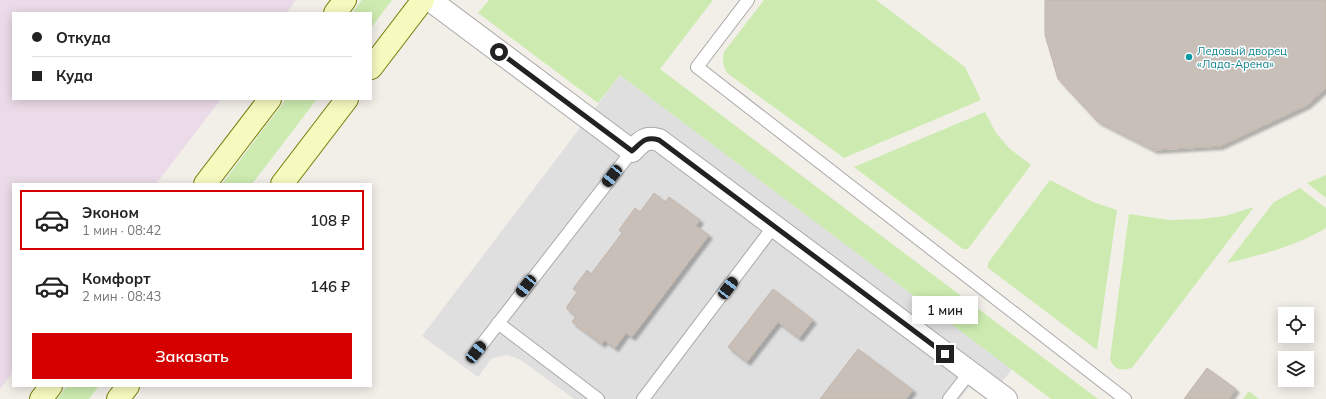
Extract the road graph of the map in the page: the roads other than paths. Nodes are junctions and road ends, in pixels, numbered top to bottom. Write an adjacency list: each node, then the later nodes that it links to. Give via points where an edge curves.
1 (345, 0): 5 (main road)
2 (423, 0): 6 (main road)
3 (430, 0): 9 (street)
4 (748, 0): 24 (lane, via 697,67)
5 (336, 12)
6 (372, 67)
7 (269, 100): 10 (main road)
8 (346, 100): 11 (main road)
9 (632, 151): 12 (street, via 642,141 650,138 659,140); 13 (lane)
10 (206, 183)
11 (283, 183)
12 (774, 226): 15 (street); 21 (lane)
13 (498, 323): 14 (lane); 20 (lane)
14 (476, 352)
15 (970, 372): 22 (lane); 23 (street)
16 (50, 387): 18 (main road)
17 (127, 387): 19 (main road)
18 (41, 399)
19 (118, 399)
20 (598, 399)
21 (643, 399)
22 (949, 399)
23 (1006, 399)
24 (1125, 399)

